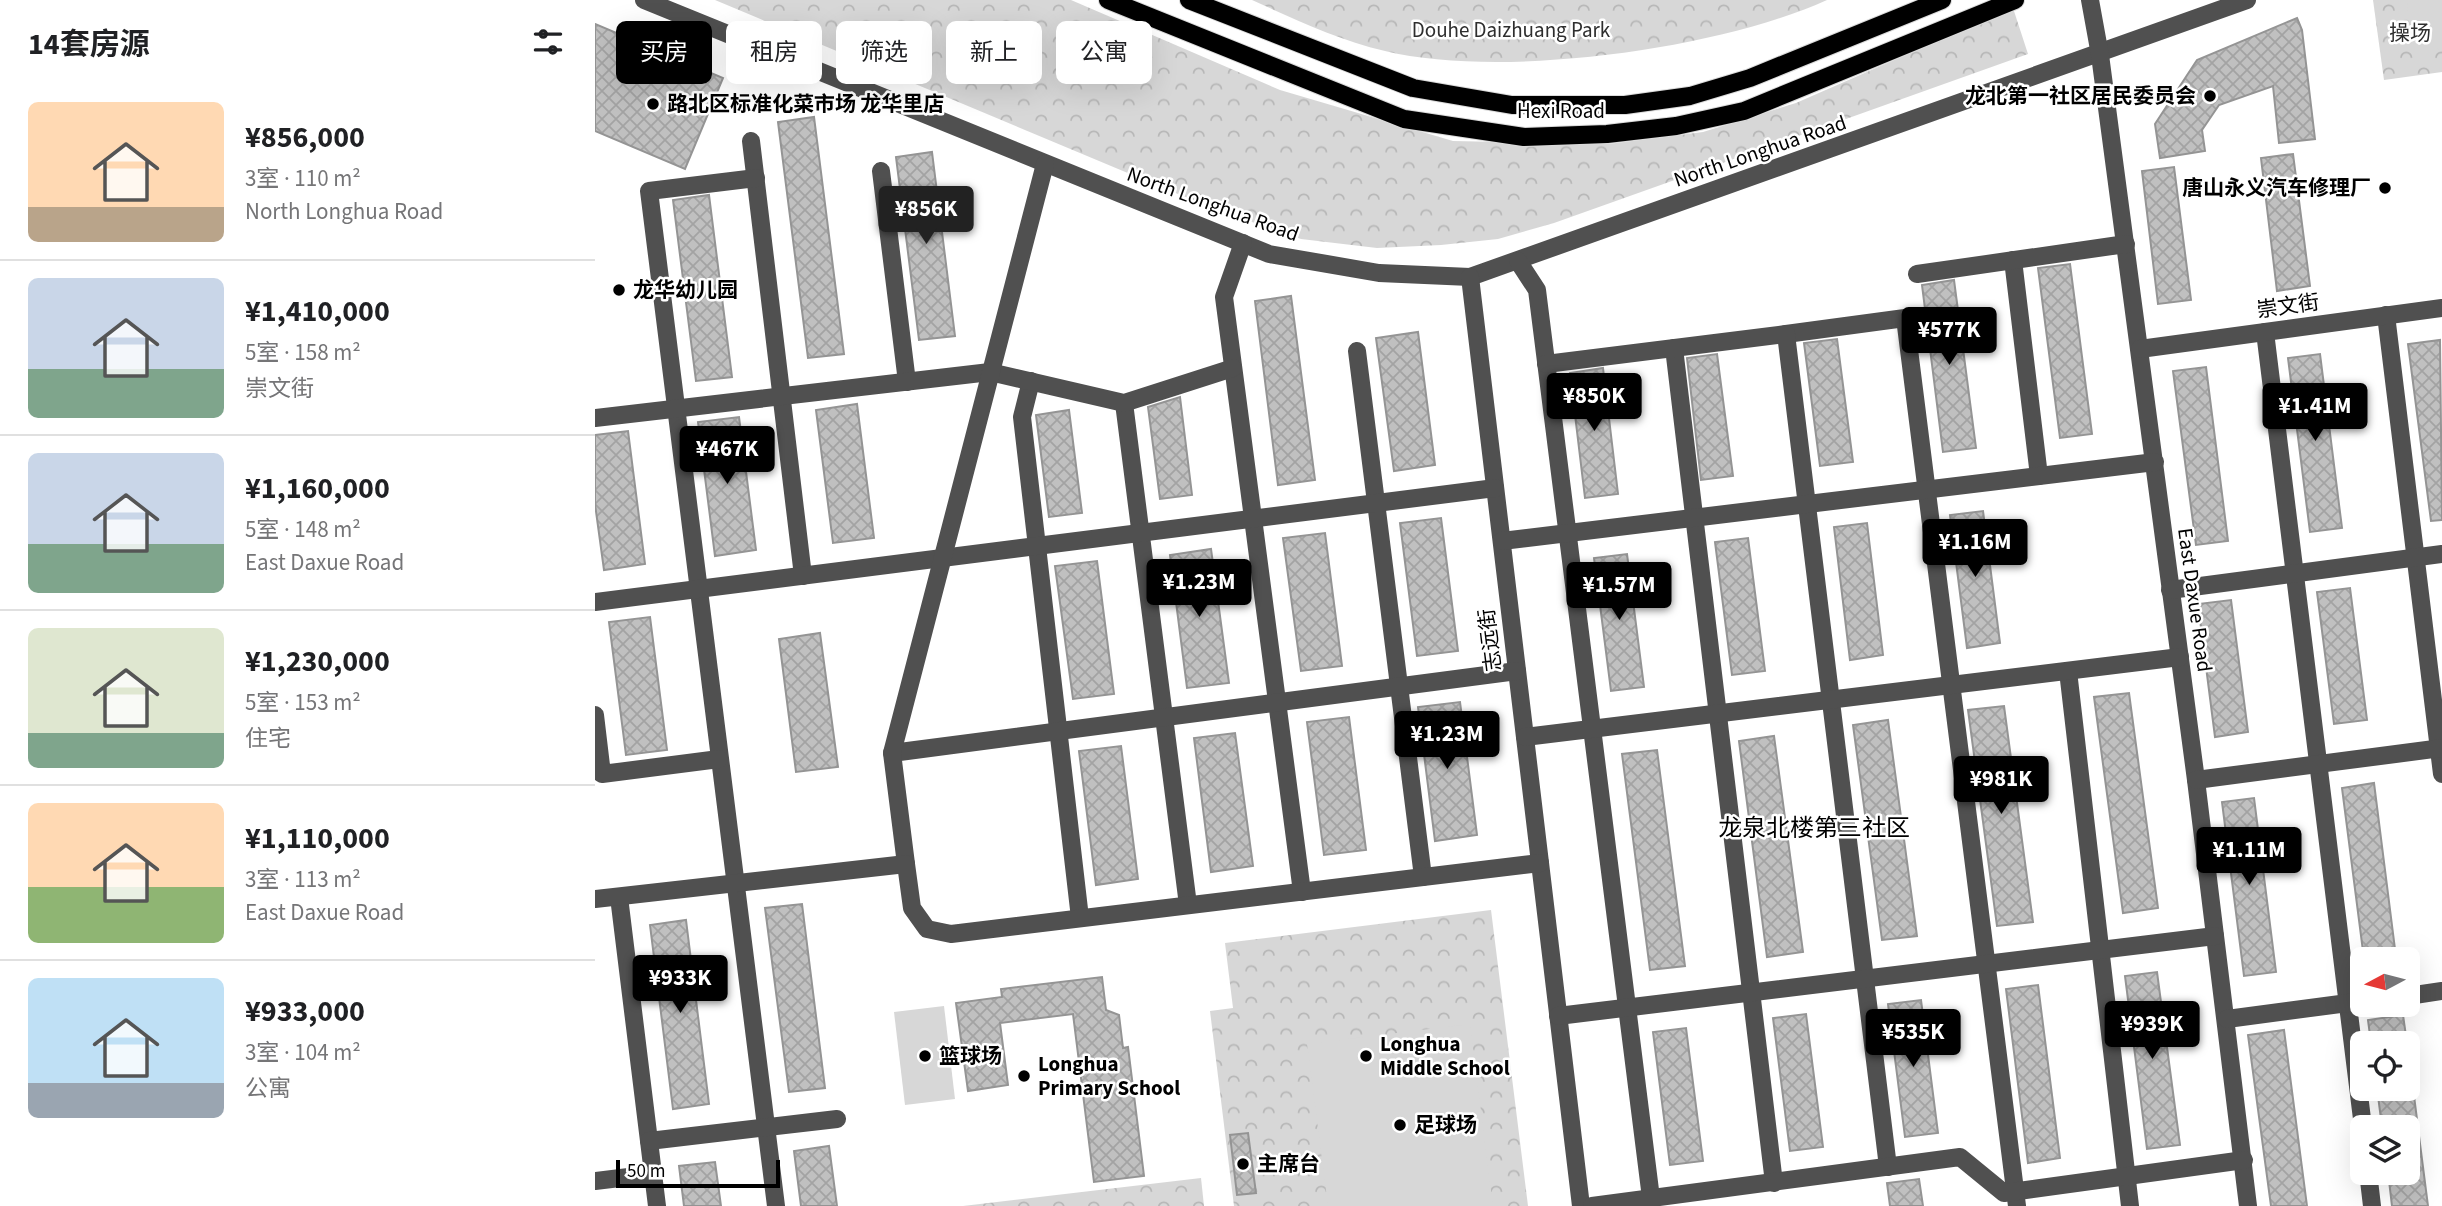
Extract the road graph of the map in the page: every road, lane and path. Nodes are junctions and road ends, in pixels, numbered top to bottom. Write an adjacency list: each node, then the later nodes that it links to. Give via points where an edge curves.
1 (644, 0): 10 (street, North Longhua Road)
2 (1108, 0): 5 (main road, Hexi Road, via 1404,120 1524,136 1621,133 1744,111)
3 (1189, 0): 4 (main road, Hexi Road, via 1413,88 1512,105 1625,105 1690,96 1750,78)
4 (1942, 0)
5 (2015, 0)
6 (2090, 0): 8 (street, East Daxue Road)
7 (2247, 0): 8 (street, North Longhua Road)
8 (2100, 55): 14 (street, East Daxue Road); 16 (street, North Longhua Road)
9 (751, 141): 12 (street)
10 (1045, 164): 13 (street, North Longhua Road); 28 (street)
11 (881, 171): 30 (street)
12 (756, 178): 31 (street); 33 (street, via 649,191)
13 (1243, 243): 18 (street, North Longhua Road, via 1269,254 1340,268); 27 (street, via 1224,297)
14 (2126, 244): 15 (street); 24 (street, East Daxue Road)
15 (2013, 260): 17 (street); 36 (street)
16 (1518, 261): 18 (street, North Longhua Road); 26 (street, via 1537,290)
17 (1917, 274)
18 (1469, 277): 37 (street, 志远街)
19 (2442, 308): 20 (street, 崇文街)
20 (2386, 315): 21 (street, 崇文街); 47 (street)
21 (2265, 332): 24 (street, 崇文街); 49 (street)
22 (1786, 334): 23 (street); 38 (street, via 1905,318); 40 (street)
23 (1674, 348): 26 (street); 41 (street)
24 (2140, 349): 35 (street, East Daxue Road)
25 (1357, 351): 39 (street)
26 (1546, 364): 104 (street)
27 (1233, 368): 32 (street); 42 (street)
28 (990, 372): 29 (street); 30 (street); 48 (street)
29 (1031, 381): 32 (street); 45 (street, via 1022,417)
30 (907, 382): 31 (street)
31 (782, 397): 33 (street); 50 (street)
32 (1124, 403): 43 (street)
33 (675, 408): 34 (street); 51 (street)
34 (595, 418)
35 (2155, 462): 36 (street); 52 (street, East Daxue Road)
36 (2039, 476): 38 (street)
37 (1495, 488): 39 (street); 44 (street, 志远街)
38 (1926, 489): 40 (street); 57 (street)
39 (1376, 504): 42 (street); 58 (street)
40 (1807, 504): 41 (street); 59 (street)
41 (1694, 517): 44 (street); 61 (street)
42 (1253, 519): 43 (street); 60 (street)
43 (1142, 534): 45 (street); 63 (street)
44 (1502, 541): 55 (street, 志远街)
45 (1037, 547): 48 (street); 64 (street)
46 (2442, 554): 47 (street)
47 (2416, 558): 49 (street); 66 (street)
48 (942, 559): 50 (street); 67 (street)
49 (2295, 574): 52 (street); 69 (street)
50 (803, 576): 51 (street)
51 (698, 589): 53 (street); 68 (street)
52 (2170, 590): 54 (street, East Daxue Road)
53 (595, 602)
54 (2180, 657): 56 (street); 71 (street, East Daxue Road)
55 (1517, 671): 58 (street); 65 (street, 志远街)
56 (2068, 671): 57 (street); 82 (street)
57 (1951, 685): 59 (street); 83 (street)
58 (1399, 687): 60 (street); 74 (street)
59 (1831, 700): 61 (street); 85 (street)
60 (1277, 702): 63 (street); 76 (street)
61 (1718, 714): 65 (street); 87 (street)
62 (595, 715): 68 (street, via 602,774)
63 (1163, 717): 64 (street); 79 (street)
64 (1059, 731): 67 (street); 80 (street)
65 (1525, 737): 72 (street, 志远街)
66 (2440, 748): 69 (street); 70 (street)
67 (892, 753): 73 (street)
68 (719, 759): 75 (street)
69 (2318, 764): 71 (street); 84 (street)
70 (2442, 774)
71 (2196, 780): 81 (street, East Daxue Road)
72 (1540, 863): 74 (street); 90 (street, 志远街)
73 (906, 864): 75 (street); 80 (street, via 912,908 927,929 951,934)
74 (1423, 877): 76 (street)
75 (735, 883): 77 (street); 95 (street)
76 (1302, 892): 79 (street)
77 (619, 897): 78 (street); 96 (street)
78 (595, 899)
79 (1188, 905): 80 (street)
80 (1080, 918)
81 (2215, 936): 82 (street); 92 (street, East Daxue Road)
82 (2100, 950): 83 (street); 100 (street)
83 (1986, 964): 85 (street); 105 (street)
84 (2350, 970)
85 (1865, 978): 87 (street); 98 (street)
86 (2442, 991): 88 (street)
87 (1751, 992): 90 (street); 102 (street)
88 (2420, 994)
89 (2350, 1003): 92 (street)
90 (1558, 1016): 108 (street, 志远街)
91 (2356, 1017): 93 (street)
92 (2227, 1019): 97 (street, East Daxue Road)
93 (2362, 1115)
94 (837, 1119): 95 (street)
95 (766, 1127): 96 (street); 107 (street)
96 (649, 1141): 99 (street)
97 (2244, 1160): 100 (street); 111 (street, East Daxue Road)
98 (1888, 1167): 102 (street); 105 (street, via 1960,1157)
99 (653, 1174): 101 (street); 106 (street)
100 (2127, 1176): 105 (street); 110 (street)
101 (595, 1181)
102 (1774, 1183): 104 (street)
103 (2370, 1185): 112 (street)
104 (1651, 1198): 109 (street)
105 (2016, 1198)
106 (657, 1206)
107 (776, 1206)
108 (1581, 1206)
109 (1593, 1206)
110 (2130, 1206)
111 (2248, 1206)
112 (2372, 1206)

